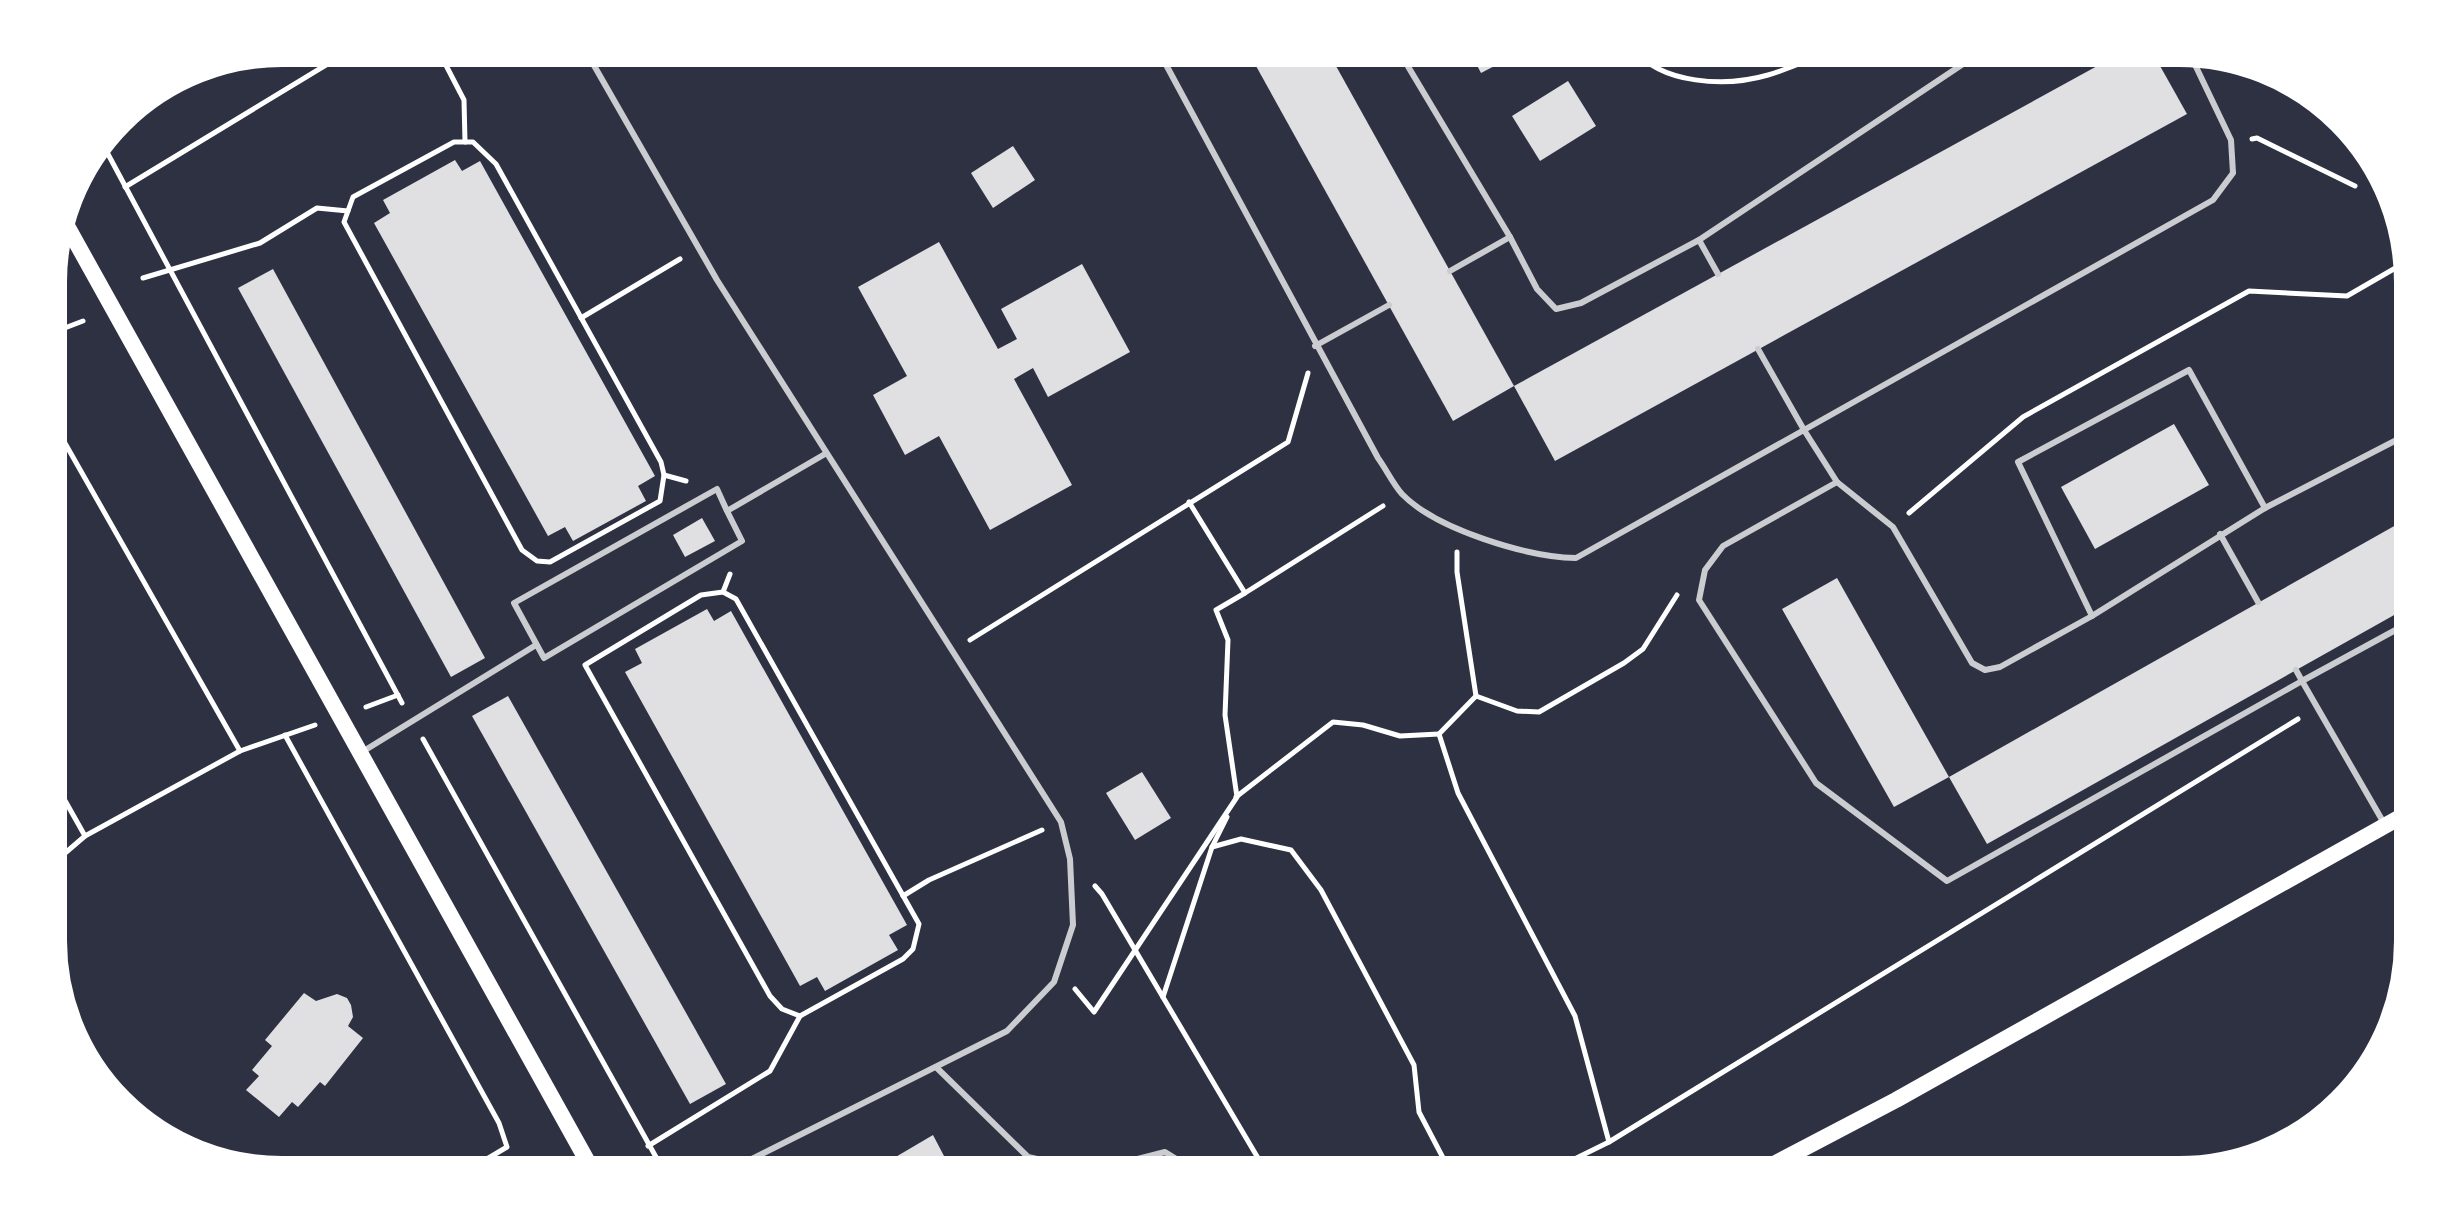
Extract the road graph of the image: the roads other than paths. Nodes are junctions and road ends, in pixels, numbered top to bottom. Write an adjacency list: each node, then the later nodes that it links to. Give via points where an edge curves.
1 (592, 62): 16 (lane)
2 (1164, 62): 12 (lane)
3 (1405, 62): 7 (lane)
4 (1966, 62): 8 (lane)
5 (2194, 63): 14 (lane, via 2231,140 2233,173 2213,200)
6 (68, 228): 27 (main road)
7 (1510, 237): 8 (lane, via 1537,289 1556,309 1581,303); 9 (lane)
8 (1699, 240): 10 (lane)
9 (1450, 271)
10 (1718, 274)
11 (1389, 305): 12 (lane)
12 (1315, 346): 14 (lane, via 1402,494 1472,535 1548,558 1576,558)
13 (1758, 349): 14 (lane)
14 (1804, 430): 17 (lane)
15 (2399, 439): 18 (lane)
16 (825, 454): 19 (lane); 30 (lane, via 1061,822 1070,859 1073,925 1054,982 1007,1031)
17 (1837, 482): 22 (lane, via 1893,527 1972,663 1985,670 2000,667); 26 (lane, via 1723,546 1705,570 1699,600 1816,783 1947,881)
18 (2265, 508): 20 (lane); 22 (lane, via 2189,370 2018,462)
19 (727, 511): 24 (lane, via 742,541 544,658); 24 (lane, via 717,489 514,603)
20 (2220, 534): 21 (lane); 22 (lane)
21 (2258, 602)
22 (2092, 616)
23 (2399, 628): 26 (lane)
24 (536, 645): 27 (lane)
25 (2296, 670): 26 (lane)
26 (2302, 681): 29 (lane)
27 (360, 753): 31 (main road)
28 (2399, 818): 29 (main road)
29 (2385, 825): 36 (main road)
30 (937, 1068): 32 (lane); 33 (lane, via 1028,1157)
31 (587, 1161)
32 (748, 1161)
33 (1046, 1161)
34 (1130, 1161): 35 (lane, via 1165,1152)
35 (1179, 1161)
36 (1780, 1161)

